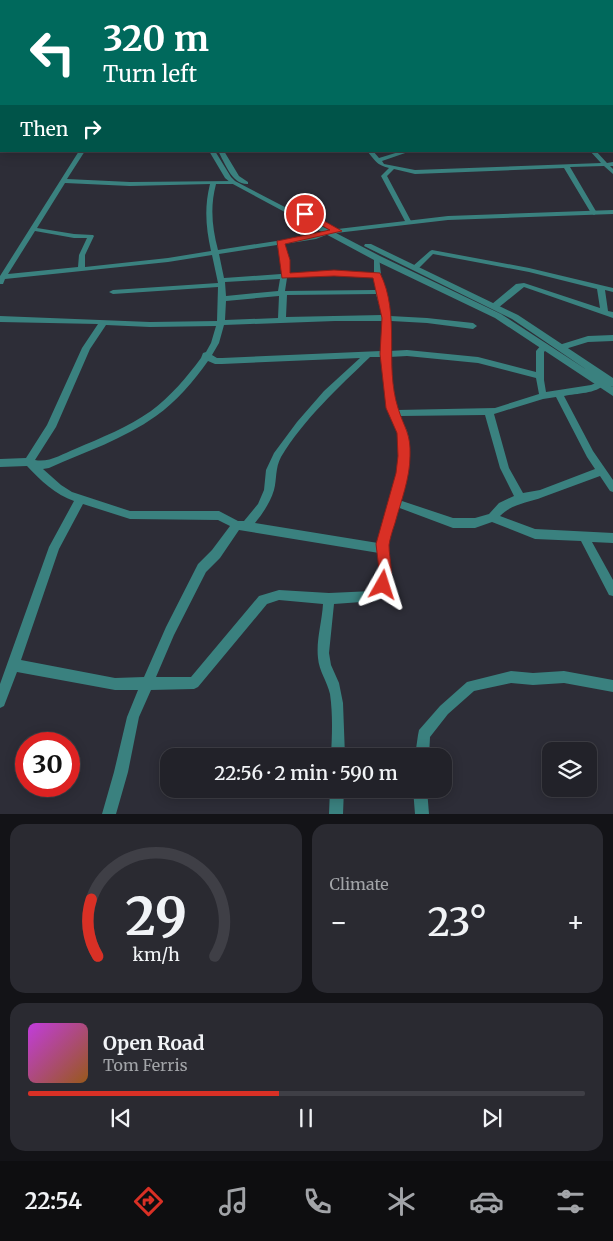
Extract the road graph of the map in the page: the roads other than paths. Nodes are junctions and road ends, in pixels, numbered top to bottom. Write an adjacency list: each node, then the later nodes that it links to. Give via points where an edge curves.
1 (81, 152): 12 (street)
2 (213, 152): 13 (street)
3 (222, 152): 19 (street, via 239,180)
4 (371, 152): 7 (street)
5 (405, 152): 7 (street)
6 (594, 152): 8 (street)
7 (377, 161): 10 (street)
8 (610, 164): 9 (street); 11 (street)
9 (566, 166): 10 (street, via 425,173); 16 (street)
10 (392, 168): 17 (street, via 384,176)
11 (613, 172)
12 (64, 181): 14 (street); 18 (street)
13 (233, 182): 14 (street); 19 (street)
14 (213, 183): 21 (street, via 207,218)
15 (613, 212): 16 (street)
16 (594, 213): 17 (street)
17 (408, 221): 19 (street)
18 (34, 229): 24 (street, via 91,236 82,255); 27 (street)
19 (334, 231): 20 (street); 22 (street); 23 (street)
20 (280, 242): 21 (street); 26 (street)
21 (216, 252): 24 (street); 28 (street)
22 (377, 258): 25 (street); 45 (street, via 498,316)
23 (415, 268): 29 (street, via 432,252 529,270); 35 (street)
24 (81, 270): 27 (street)
25 (377, 275): 26 (street); 32 (street)
26 (286, 276): 28 (street); 33 (street, via 281,292)
27 (2, 280)
28 (221, 283): 31 (street); 34 (street)
29 (601, 288): 30 (street); 36 (street)
30 (613, 290)
31 (113, 292)
32 (379, 292): 33 (street); 38 (street)
33 (284, 293): 34 (street); 40 (street)
34 (221, 299): 42 (street)
35 (495, 306): 36 (street, via 524,285); 46 (street)
36 (604, 312): 37 (street)
37 (613, 314)
38 (387, 318): 40 (street); 43 (street, via 435,319); 47 (street)
39 (0, 319): 41 (street)
40 (282, 321): 42 (street)
41 (104, 322): 42 (street); 58 (street, via 86,348 51,427)
42 (219, 323): 48 (street, via 215,342)
43 (473, 326)
44 (613, 338): 46 (street, via 582,340)
45 (545, 346): 50 (street, via 540,351); 52 (street)
46 (562, 347): 51 (street)
47 (385, 354): 49 (street); 50 (street, via 478,360); 57 (street)
48 (206, 355): 49 (street, via 215,361); 58 (street, via 190,378 146,418 46,465)
49 (368, 355): 66 (street, via 327,393 300,424 271,470 269,490 262,507)
50 (540, 376): 55 (street, via 539,387)
51 (613, 383)
52 (600, 384): 53 (street); 54 (street)
53 (613, 392)
54 (559, 395): 55 (street); 60 (street)
55 (544, 396): 56 (street, via 512,408)
56 (489, 412): 57 (street); 62 (street, via 500,458)
57 (394, 413): 64 (street, via 403,433 404,456)
58 (29, 462): 59 (street); 63 (street, via 58,488)
59 (0, 463)
60 (602, 471): 61 (street); 62 (street)
61 (613, 488)
62 (521, 498): 65 (street, via 502,506)
63 (80, 499): 66 (street, via 130,515 219,516); 72 (street, via 54,547)
64 (394, 502): 65 (street, via 454,523 475,523); 69 (street, via 384,536)
65 (492, 517): 67 (street, via 535,534)
66 (242, 525): 69 (street); 73 (street, via 202,568)
67 (584, 537): 68 (street); 70 (street)
68 (613, 538)
69 (384, 549): 71 (street, via 386,569 380,592 375,596)
70 (613, 591)
71 (329, 599): 73 (street, via 278,595 263,600 194,683); 76 (street, via 323,648 324,663 334,685)
72 (13, 665): 73 (street, via 115,684); 75 (street)
73 (147, 685): 80 (street, via 133,717)
74 (613, 686): 77 (street, via 564,676 511,677 471,686 444,710 424,735)
75 (0, 702)
76 (338, 748)
77 (423, 748)
78 (337, 798): 81 (street)
79 (421, 798): 82 (street)
80 (109, 814)
81 (336, 814)
82 (422, 814)

